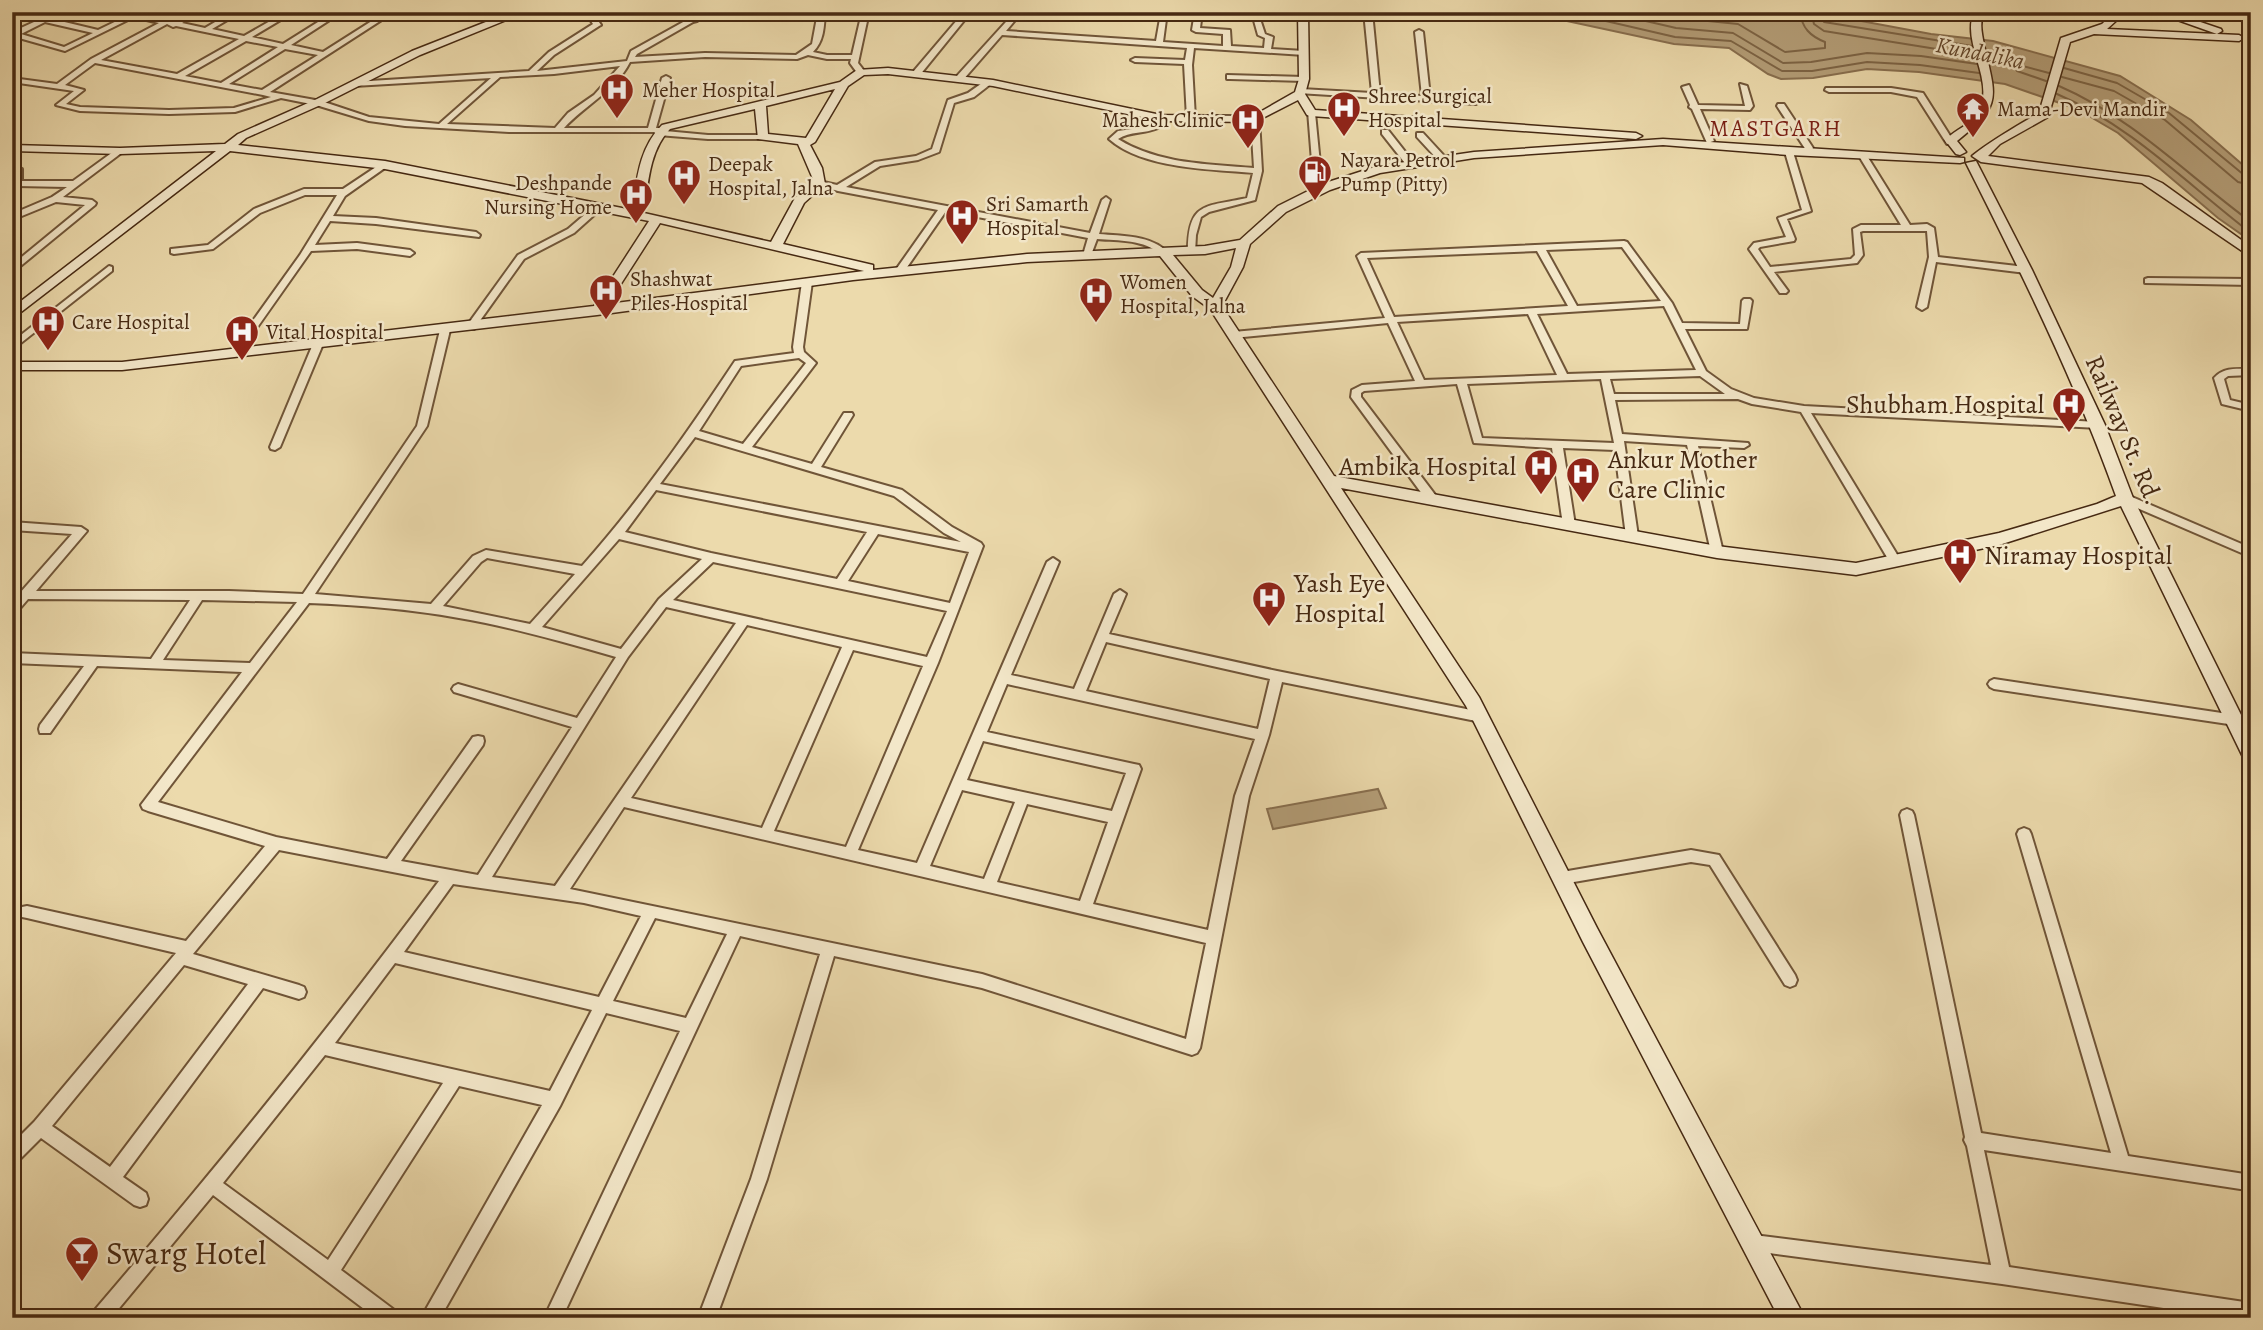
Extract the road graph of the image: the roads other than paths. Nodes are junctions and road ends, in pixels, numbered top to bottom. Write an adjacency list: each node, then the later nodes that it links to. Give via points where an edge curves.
1 (61, 12): 28 (street)
2 (118, 12): 27 (street)
3 (198, 12): 33 (street)
4 (238, 12): 35 (street)
5 (291, 12): 40 (street)
6 (339, 12): 44 (street)
7 (391, 12): 50 (street)
8 (518, 12): 66 (street, via 415,53)
9 (588, 12): 57 (street, via 597,25 539,61)
10 (644, 12): 29 (street)
11 (705, 12): 29 (street)
12 (712, 12): 13 (street)
13 (782, 12)
14 (822, 12): 48 (street, via 819,43)
15 (866, 12): 51 (street)
16 (968, 12): 58 (street)
17 (1019, 12): 39 (street)
18 (1199, 12): 46 (street, via 1196,30 1227,32)
19 (1245, 12): 47 (street, via 1255,16 1262,35 1269,37)
20 (1979, 12): 103 (street, via 1974,24 1987,83 1984,112)
21 (2121, 12): 38 (street, via 2111,25)
22 (2160, 12): 34 (street)
23 (2192, 12): 34 (street)
24 (2203, 12): 30 (street)
25 (1164, 13): 43 (street)
26 (1300, 14): 49 (street)
27 (132, 16): 32 (street); 36 (street)
28 (46, 20): 36 (street); 36 (street, via 14,34 65,49)
29 (695, 20): 54 (street, via 634,53)
30 (2251, 20)
31 (1369, 22): 76 (street)
32 (164, 23): 33 (street); 53 (street)
33 (173, 25): 35 (street)
34 (2206, 27): 41 (street)
35 (204, 31): 40 (street)
36 (99, 32)
37 (1419, 32): 77 (street)
38 (2095, 32): 41 (street); 103 (street, via 2065,40 2045,115 1996,142 1987,153)
39 (1001, 33): 43 (street); 63 (street)
40 (245, 38): 44 (street); 60 (street)
41 (2239, 38): 42 (street)
42 (2251, 40)
43 (1159, 45): 45 (street)
44 (286, 46): 50 (street); 68 (street)
45 (1191, 46): 46 (street); 55 (street)
46 (1227, 48): 47 (street)
47 (1267, 50): 49 (street)
48 (809, 53): 51 (street); 54 (street)
49 (1304, 53): 72 (street)
50 (321, 54): 74 (street)
51 (855, 57): 56 (street)
52 (1135, 60): 55 (street)
53 (94, 61): 60 (street); 69 (street)
54 (629, 62): 57 (street); 89 (street)
55 (1188, 62): 86 (street)
56 (861, 72): 58 (street); 67 (street)
57 (531, 74): 59 (street)
58 (916, 74): 63 (street)
59 (497, 76): 66 (street); 88 (street)
60 (178, 77): 68 (street)
61 (1230, 77): 72 (street)
62 (666, 78): 90 (street)
63 (959, 79): 65 (street)
64 (12, 80): 69 (street)
65 (988, 83): 85 (street); 113 (street, via 953,100 938,146 931,153 878,164)
66 (354, 84): 79 (street)
67 (844, 84): 80 (street); 95 (street, via 809,142)
68 (222, 85): 74 (street)
69 (58, 86): 75 (street, via 79,90 60,105 80,109 235,110)
70 (1743, 86): 82 (street, via 1747,108)
71 (1686, 87): 82 (street)
72 (1302, 88): 76 (street); 83 (street); 84 (street)
73 (1829, 90): 103 (street, via 1920,95)
74 (263, 93): 75 (street)
75 (281, 96): 79 (street)
76 (1376, 96): 77 (street)
77 (1426, 99): 78 (street)
78 (1474, 102)
79 (317, 103): 88 (street, via 339,113); 99 (street, via 242,136)
80 (760, 103): 90 (street); 93 (street)
81 (1781, 106): 100 (street)
82 (1693, 107): 94 (street)
83 (1276, 110): 84 (street); 87 (street)
84 (1311, 113): 96 (street, via 1569,130); 112 (street, via 1317,174)
85 (1157, 117): 86 (street); 109 (street, via 1151,130 1120,133 1112,139 1132,151 1187,164)
86 (1191, 118): 87 (street)
87 (1255, 119): 109 (street)
88 (441, 127): 89 (street)
89 (557, 130): 90 (street)
90 (657, 131): 93 (street); 119 (street)
91 (1385, 132): 107 (street)
92 (1420, 135): 105 (street)
93 (762, 137): 95 (street)
94 (1710, 141): 97 (street); 100 (street)
95 (803, 142): 111 (street)
96 (1663, 142): 97 (street); 105 (street)
97 (1690, 143): 102 (street)
98 (12, 148): 101 (street)
99 (227, 148): 101 (street); 106 (street); 153 (street)
100 (1809, 148): 103 (street)
101 (120, 151): 110 (street)
102 (1789, 152): 104 (street); 139 (street, via 1807,211 1782,218 1791,239 1754,247)
103 (1964, 154): 104 (street); 134 (street, via 2145,180); 140 (street, Railway St. Rd.)
104 (1863, 156): 123 (street)
105 (1443, 160): 107 (street)
106 (385, 165): 114 (street); 117 (street)
107 (1412, 165): 112 (street, via 1378,170)
108 (12, 167): 110 (street, via 18,169 20,184)
109 (1258, 171): 131 (street, via 1251,200 1197,216)
110 (75, 184): 115 (street)
111 (819, 184): 113 (street); 127 (street, via 799,201)
112 (1326, 187): 126 (street, via 1282,209)
113 (838, 188): 118 (street)
114 (344, 192): 121 (street); 130 (street, via 301,193 257,211 210,247)
115 (55, 199): 120 (street); 138 (street, via 92,203)
116 (1106, 200): 125 (street)
117 (598, 207): 119 (street); 156 (street, via 571,231 520,257)
118 (943, 209): 125 (street); 141 (street)
119 (638, 215): 122 (street)
120 (12, 217)
121 (327, 218): 124 (street); 129 (street)
122 (657, 219): 127 (street); 151 (street)
123 (1906, 226): 136 (street, via 1929,228); 139 (street, via 1858,229 1859,255 1849,263)
124 (476, 235)
125 (1092, 236): 133 (street, via 1152,244); 135 (street)
126 (1244, 243): 131 (street); 148 (street, via 1237,267)
127 (775, 247): 141 (street)
128 (1540, 247): 147 (street, via 1624,244); 150 (street); 154 (street, via 1361,256)
129 (308, 248): 132 (street, via 357,246); 162 (street)
130 (174, 251)
131 (1192, 251): 133 (street)
132 (410, 253)
133 (1164, 253): 135 (street); 148 (street)
134 (2251, 253)
135 (1087, 255): 141 (street)
136 (1934, 258): 140 (street); 149 (street)
137 (109, 269): 160 (street)
138 (12, 270)
139 (1768, 270): 145 (street)
140 (2026, 270): 175 (street, Railway St. Rd.)
141 (897, 272): 143 (street)
142 (2148, 281): 144 (street)
143 (807, 282): 151 (street); 161 (street)
144 (2251, 282)
145 (1783, 291)
146 (1746, 301): 155 (street, via 1744,327)
147 (1667, 303): 150 (street); 155 (street)
148 (1214, 306): 158 (street)
149 (1922, 307)
150 (1574, 309): 152 (street)
151 (597, 311): 156 (street)
152 (1531, 311): 154 (street); 167 (street)
153 (12, 315)
154 (1389, 320): 158 (street); 169 (street)
155 (1678, 326): 165 (street)
156 (471, 327): 157 (street)
157 (445, 330): 159 (street); 204 (street, via 424,421)
158 (1233, 335): 184 (street)
159 (318, 344): 162 (street); 181 (street)
160 (12, 347)
161 (799, 352): 176 (street, via 738,363); 182 (street, via 810,365)
162 (234, 354): 163 (street, via 122,366)
163 (12, 366)
164 (2251, 372): 172 (street, via 2225,373 2219,378 2226,402)
165 (1702, 373): 166 (street); 171 (street)
166 (1605, 377): 167 (street); 170 (street)
167 (1564, 379): 168 (street)
168 (1461, 381): 169 (street); 179 (street, via 1478,441)
169 (1420, 382): 187 (street, via 1362,388 1355,394)
170 (1609, 397): 171 (street); 177 (street)
171 (1742, 397): 173 (street)
172 (2251, 408)
173 (1804, 409): 175 (street); 197 (street)
174 (848, 415): 183 (street)
175 (2098, 425): 186 (street, Railway St. Rd.)
176 (693, 433): 182 (street); 185 (street)
177 (1619, 442): 178 (street); 179 (street); 192 (street)
178 (1692, 442): 180 (street); 194 (street)
179 (1557, 445): 188 (street)
180 (1744, 445)
181 (275, 447)
182 (745, 449): 183 (street)
183 (815, 467): 193 (street, via 898,493 977,546)
184 (1328, 480): 187 (street); 224 (street)
185 (652, 486): 190 (street); 191 (street)
186 (2125, 498): 195 (street); 197 (street, via 1999,539); 225 (street, Railway St. Rd.)
187 (1432, 499): 188 (street)
188 (1569, 525): 192 (street)
189 (12, 526): 202 (street, via 81,531)
190 (875, 529): 193 (street); 200 (street)
191 (617, 534): 196 (street); 199 (street)
192 (1632, 536): 194 (street)
193 (976, 550): 206 (street)
194 (1717, 552): 197 (street, via 1856,569)
195 (2251, 553)
196 (711, 556): 200 (street); 205 (street)
197 (1895, 561)
198 (1052, 562): 220 (street)
199 (584, 571): 207 (street, via 486,554); 210 (street)
200 (840, 584): 206 (street)
201 (1120, 594): 211 (street)
202 (25, 595): 203 (street); 208 (street)
203 (198, 596): 204 (street); 217 (street)
204 (307, 597): 207 (street); 218 (street)
205 (663, 602): 209 (street); 213 (street)
206 (954, 608): 216 (street)
207 (434, 609): 210 (street)
208 (12, 610)
209 (744, 620): 212 (street); 234 (street)
210 (533, 629): 213 (street)
211 (1102, 637): 219 (street); 223 (street)
212 (850, 644): 216 (street); 237 (street)
213 (624, 654): 226 (street)
214 (12, 658): 215 (street)
215 (93, 661): 217 (street); 227 (street)
216 (932, 663): 240 (street)
217 (154, 664): 218 (street)
218 (253, 668): 239 (street, via 148,804)
219 (1277, 676): 224 (street); 228 (street)
220 (1003, 678): 223 (street); 229 (street)
221 (1994, 684): 225 (street)
222 (458, 689): 226 (street)
223 (1079, 695): 228 (street)
224 (1481, 717): 244 (street)
225 (2235, 720): 231 (street, Railway St. Rd.)
226 (580, 724): 245 (street)
227 (45, 729)
228 (1263, 734): 252 (street, via 1242,796)
229 (979, 735): 232 (street); 236 (street, via 1133,769)
230 (478, 741): 241 (street)
231 (2251, 754)
232 (960, 784): 233 (street); 242 (street)
233 (1023, 798): 236 (street); 246 (street)
234 (621, 801): 237 (street); 247 (street)
235 (1907, 815): 265 (street)
236 (1117, 818): 248 (street)
237 (766, 834): 240 (street)
238 (2024, 834): 267 (street)
239 (276, 843): 241 (street); 254 (street)
240 (850, 853): 242 (street)
241 (390, 865): 243 (street)
242 (922, 869): 246 (street)
243 (450, 877): 245 (street); 255 (street)
244 (1562, 878): 257 (street, via 1691,856 1714,859); 272 (street)
245 (482, 881): 247 (street)
246 (989, 885): 248 (street)
247 (559, 893): 250 (street)
248 (1085, 907): 252 (street)
249 (27, 912): 254 (street)
250 (650, 913): 251 (street); 259 (street)
251 (736, 929): 253 (street); 260 (street)
252 (1214, 938): 253 (street, via 1192,1048 982,981)
253 (830, 949): 280 (street, via 759,1179)
254 (186, 953): 256 (street); 264 (street)
255 (393, 956): 259 (street); 261 (street)
256 (260, 980): 258 (street); 268 (street)
257 (1790, 980)
258 (299, 992)
259 (603, 1006): 260 (street); 263 (street)
260 (690, 1026): 279 (street)
261 (321, 1047): 262 (street); 270 (street)
262 (456, 1077): 263 (street); 273 (street)
263 (554, 1100): 278 (street)
264 (40, 1128): 266 (street); 268 (street)
265 (1972, 1140): 267 (street); 274 (street)
266 (12, 1155)
267 (2122, 1163): 269 (street)
268 (111, 1179): 271 (street)
269 (2247, 1182)
270 (213, 1185): 273 (street); 276 (street)
271 (140, 1199)
272 (1754, 1243): 274 (street); 281 (street)
273 (330, 1272): 277 (street)
274 (2002, 1275): 275 (street)
275 (2251, 1312)
276 (99, 1318)
277 (391, 1318)
278 (430, 1318)
279 (553, 1318)
280 (707, 1318)
281 (1793, 1318)

